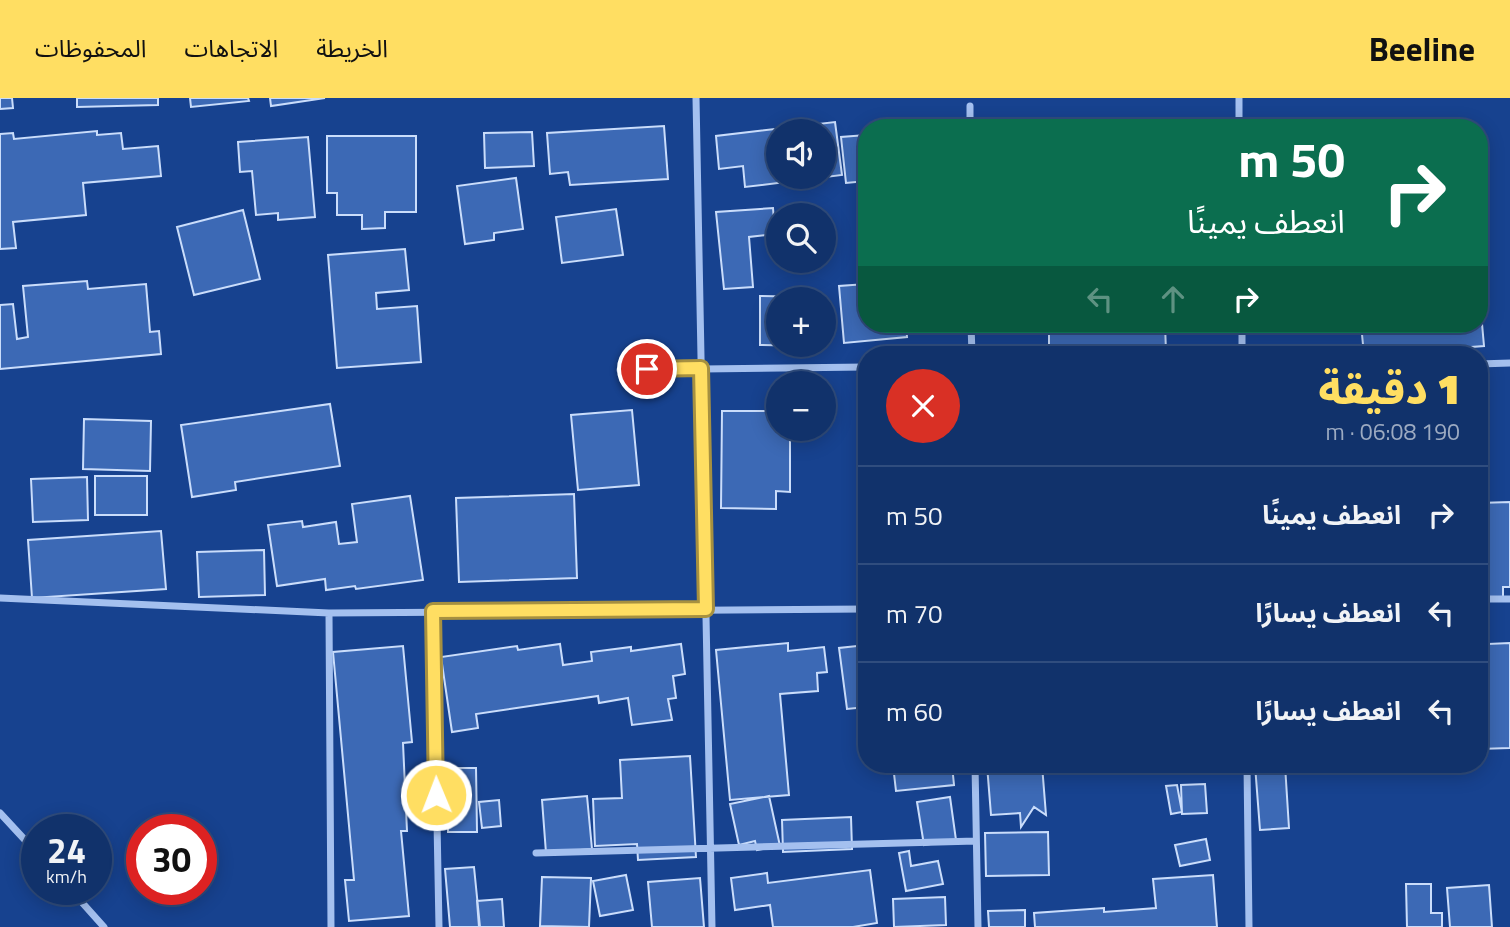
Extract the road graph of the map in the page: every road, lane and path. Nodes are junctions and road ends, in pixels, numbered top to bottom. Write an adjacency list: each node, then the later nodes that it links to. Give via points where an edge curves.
1 (696, 98): 9 (street)
2 (1239, 98): 5 (street)
3 (970, 106): 4 (street)
4 (970, 119)
5 (1239, 119)
6 (1488, 363): 7 (street)
7 (1510, 363)
8 (858, 367): 9 (street)
9 (701, 368): 10 (street); 14 (street)
10 (620, 370)
11 (0, 598): 17 (street)
12 (1488, 599): 13 (street)
13 (1510, 599)
14 (706, 609): 15 (street); 16 (street); 23 (street)
15 (858, 609)
16 (433, 611): 17 (street); 28 (street)
17 (329, 613): 27 (street)
18 (975, 773): 22 (street)
19 (1247, 773): 31 (street)
20 (0, 813): 21 (street)
21 (21, 836)
22 (976, 841): 23 (street); 30 (street)
23 (710, 848): 24 (street); 29 (street)
24 (536, 853)
25 (84, 905): 26 (street)
26 (104, 927)
27 (331, 927)
28 (439, 927)
29 (712, 927)
30 (978, 927)
31 (1249, 927)

